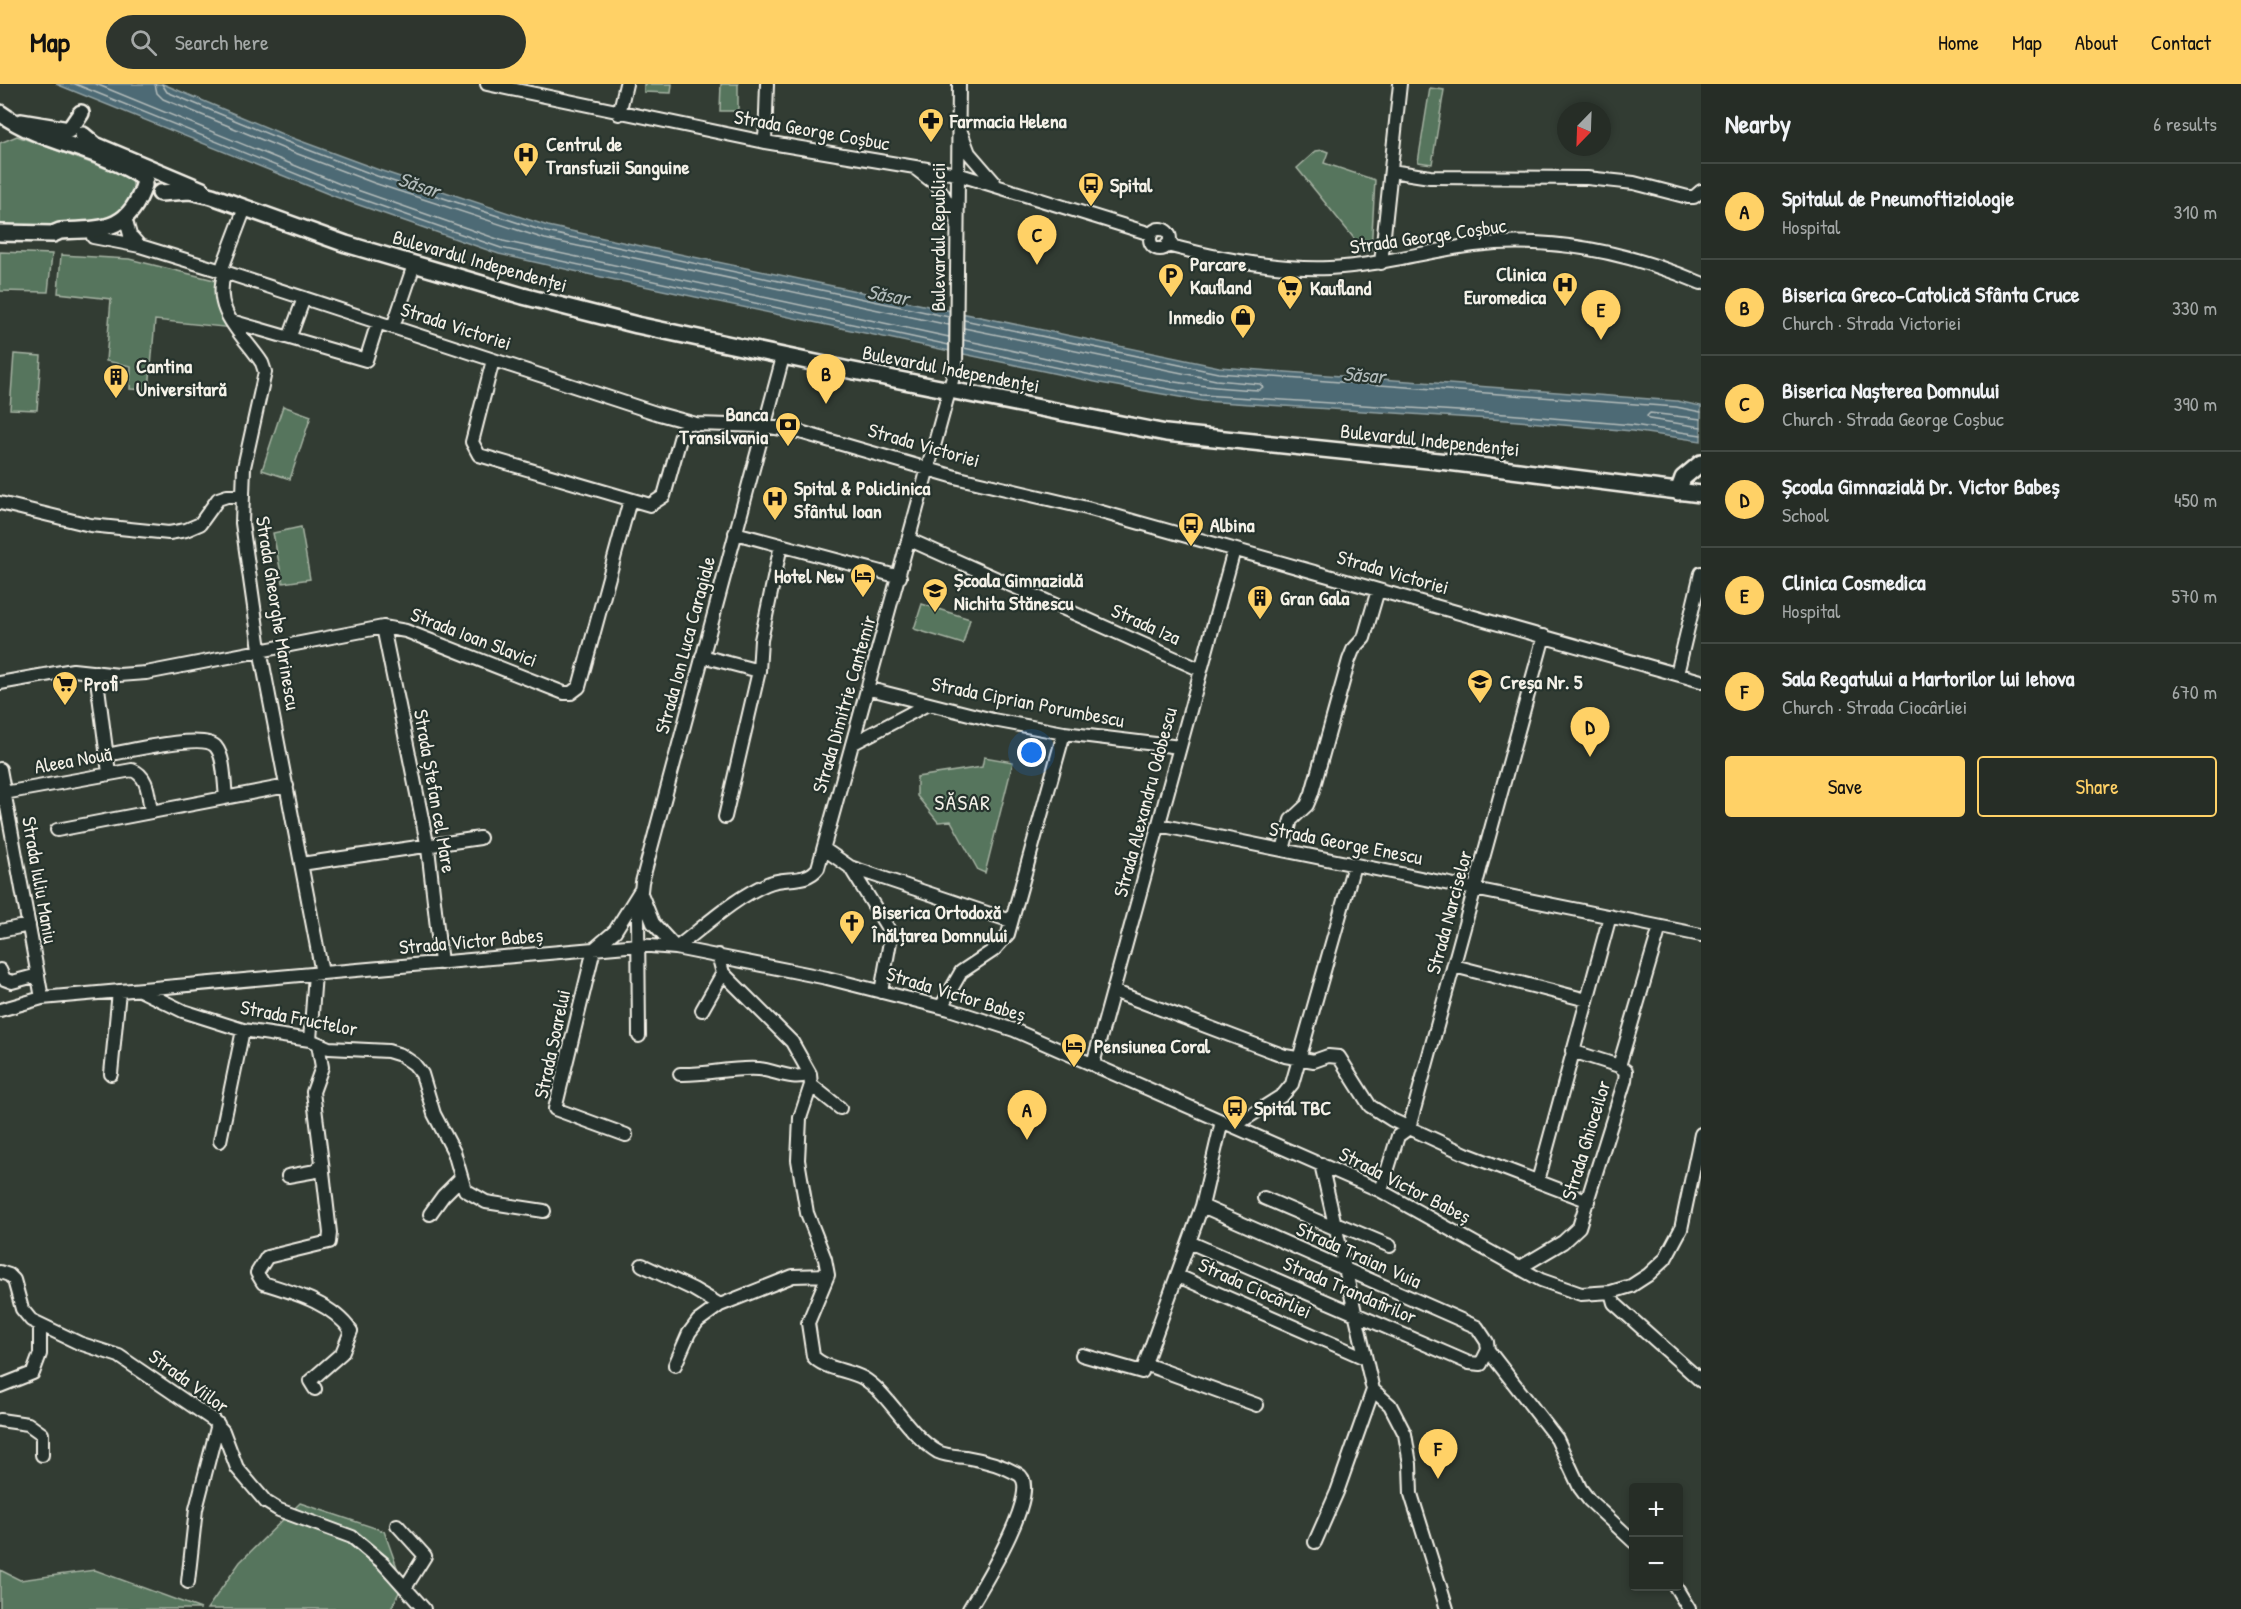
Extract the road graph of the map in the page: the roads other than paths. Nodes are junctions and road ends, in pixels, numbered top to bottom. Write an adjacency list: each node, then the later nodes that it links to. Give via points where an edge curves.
1 (487, 84): 6 (street, Strada George Coșbuc)
2 (626, 84): 6 (street)
3 (767, 84): 10 (street)
4 (960, 84): 8 (street, Bulevardul Republicii)
5 (1400, 84): 12 (street)
6 (619, 114): 10 (street, Strada George Coșbuc)
7 (4, 120): 9 (main road, Bulevardul Independenței)
8 (959, 128): 13 (street, Bulevardul Republicii); 15 (street, via 969,153)
9 (76, 130): 14 (main road, Bulevardul Independenței, via 94,144); 16 (main road, Bulevardul Independenței)
10 (765, 142): 11 (street, Strada George Coșbuc)
11 (915, 168): 13 (street, Strada George Coșbuc); 20 (street, via 938,186)
12 (1391, 171): 17 (street, via 1430,177 1577,178 1653,187 1688,197); 26 (street)
13 (957, 174): 15 (street, Strada George Coșbuc); 20 (street, Bulevardul Republicii)
14 (191, 183): 16 (main road, via 162,176 165,185); 18 (main road, Bulevardul Independenței)
15 (997, 184): 26 (street, Strada George Coșbuc, via 1151,237 1162,229 1168,232 1168,242 1238,261 1292,268)
16 (151, 188): 18 (main road, Bulevardul Independenței); 21 (main road, Strada Victoriei); 23 (main road, Strada Victoriei, via 118,223)
17 (1701, 191)
18 (212, 196): 19 (main road, Bulevardul Independenței)
19 (245, 208): 27 (main road, Bulevardul Independenței); 28 (street, Strada Gheorghe Marinescu)
20 (957, 218): 37 (street, Bulevardul Republicii, via 957,354)
21 (127, 224): 24 (main road, Strada Victoriei); 25 (street, via 130,235)
22 (0, 232): 23 (main road, Strada Victoriei)
23 (53, 234): 24 (main road, Strada Victoriei)
24 (93, 237): 25 (street, Strada Victoriei)
25 (140, 246): 28 (street, Strada Victoriei)
26 (1381, 263): 29 (street, Strada George Coșbuc, via 1476,245 1551,245 1637,259)
27 (414, 265): 33 (street); 35 (main road, Bulevardul Independenței, via 584,312)
28 (223, 272): 30 (street, Strada Victoriei); 31 (street, Strada Gheorghe Marinescu, via 219,296)
29 (1701, 283)
30 (304, 298): 32 (street, Strada Victoriei); 34 (street)
31 (231, 321): 34 (street); 44 (street, Strada Gheorghe Marinescu, via 265,372)
32 (378, 322): 33 (street, Strada Victoriei); 34 (street, via 366,360)
33 (393, 327): 36 (street, Strada Victoriei)
34 (290, 336)
35 (783, 357): 37 (main road, Bulevardul Independenței); 39 (street, Strada Ion Luca Caragiale)
36 (494, 360): 38 (street, Strada Victoriei); 45 (street, via 472,442 479,455)
37 (949, 389): 41 (street, Strada Dimitrie Cantemir); 42 (main road, Bulevardul Independenței, via 1166,433 1448,462)
38 (685, 421): 39 (street, Strada Victoriei); 45 (street, via 664,496 650,504)
39 (764, 426): 41 (street, Strada Victoriei, via 800,432); 47 (street, Strada Ion Luca Caragiale)
40 (1701, 463): 42 (main road, via 1683,478)
41 (929, 468): 48 (street, Strada Dimitrie Cantemir); 50 (street, Strada Victoriei)
42 (1678, 492): 43 (main road, Bulevardul Independenței)
43 (1701, 494)
44 (241, 496): 46 (street, via 218,500 200,524 169,532 90,525); 56 (street, Strada Gheorghe Marinescu)
45 (630, 500): 54 (street, Strada Ioan Slavici, via 579,687 571,693 406,631)
46 (0, 503)
47 (735, 533): 49 (street); 57 (street, Strada Ion Luca Caragiale)
48 (910, 540): 52 (street, Strada Dimitrie Cantemir); 58 (street, Strada Iza)
49 (781, 545): 52 (street); 59 (street, via 758,655)
50 (1234, 550): 53 (street, Strada Victoriei); 58 (street, Strada Alexandru Odobescu)
51 (1701, 573): 61 (street)
52 (900, 578): 64 (street, Strada Dimitrie Cantemir)
53 (1378, 590): 55 (street, Strada Victoriei); 83 (street, via 1364,638 1349,660 1312,793 1307,805 1291,820)
54 (383, 627): 56 (street); 81 (street, Strada Ștefan cel Mare)
55 (1544, 636): 61 (street, Strada Victoriei); 87 (street, Strada Narciselor)
56 (260, 649): 60 (street, via 159,670 119,675); 72 (street, Strada Gheorghe Marinescu)
57 (702, 656): 59 (street); 88 (street, Strada Ion Luca Caragiale)
58 (1201, 670): 68 (street, Strada Alexandru Odobescu)
59 (759, 671): 77 (street)
60 (96, 672): 63 (street, via 74,670); 69 (street)
61 (1677, 674): 62 (street, Strada Victoriei)
62 (1701, 681)
63 (0, 683)
64 (870, 689): 65 (street, Strada Ciprian Porumbescu); 67 (street, Strada Dimitrie Cantemir)
65 (928, 704): 66 (street, Strada Ciprian Porumbescu); 67 (street)
66 (1064, 733): 68 (street, Strada Ciprian Porumbescu); 90 (street)
67 (852, 744): 82 (street, Strada Dimitrie Cantemir)
68 (1180, 747): 78 (street, Strada Alexandru Odobescu)
69 (106, 755): 71 (street); 74 (street, Aleea Nouă, via 193,741 212,742 220,758)
70 (0, 769): 73 (street, Strada Iuliu Maniu)
71 (109, 773): 73 (street, Aleea Nouă); 76 (street, Aleea Nouă, via 132,770 143,777)
72 (287, 786): 74 (street); 84 (street, Strada Gheorghe Marinescu)
73 (4, 793): 75 (street); 91 (street, Strada Iuliu Maniu)
74 (226, 797): 76 (street)
75 (0, 807)
76 (151, 811): 79 (street)
77 (725, 818)
78 (1159, 825): 83 (street, Strada George Enescu); 107 (street, Strada Alexandru Odobescu)
79 (57, 830)
80 (480, 838): 81 (street)
81 (428, 848): 84 (street); 99 (street, Strada Ștefan cel Mare)
82 (824, 849): 86 (street); 96 (street, Strada Dimitrie Cantemir, via 813,875 769,882)
83 (1283, 850): 85 (street, Strada George Enescu)
84 (301, 864): 102 (street, Strada Gheorghe Marinescu)
85 (1354, 865): 87 (street, Strada George Enescu); 118 (street)
86 (850, 867): 90 (street); 108 (street, via 891,936)
87 (1475, 889): 89 (street, Strada George Enescu); 100 (street, Strada Narciselor)
88 (640, 891): 95 (street, Strada Ion Luca Caragiale); 96 (street, via 653,923); 97 (street, via 615,931)
89 (1610, 916): 92 (street, Strada George Enescu); 110 (street)
90 (1011, 921): 111 (street, via 1000,945 961,972)
91 (29, 925): 93 (street); 104 (street, Strada Iuliu Maniu)
92 (1660, 927): 94 (street, Strada George Enescu); 120 (street, Strada Ghioceilor)
93 (0, 931)
94 (1701, 935)
95 (638, 945): 96 (street, Strada Victor Babeș); 97 (street, Strada Victor Babeș); 115 (street, Strada Ion Luca Caragiale)
96 (676, 948): 98 (street, Strada Victor Babeș)
97 (594, 949): 99 (street, Strada Victor Babeș); 128 (street, Strada Soarelui, via 555,1109)
98 (718, 956): 103 (street); 108 (street, Strada Victor Babeș)
99 (441, 963): 102 (street, Strada Victor Babeș)
100 (1454, 966): 110 (street); 126 (street, Strada Narciselor)
101 (0, 970): 104 (street, via 4,979 12,982)
102 (318, 974): 105 (street, Strada Victor Babeș); 116 (street, Strada Gheorghe Marinescu)
103 (723, 974): 113 (street); 123 (street, via 792,1042)
104 (38, 975): 109 (street, Strada Iuliu Maniu)
105 (139, 989): 106 (street, Strada Victor Babeș); 114 (street, Strada Fructelor, via 183,1011)
106 (119, 991): 109 (street, Strada Victor Babeș); 121 (street)
107 (1113, 991): 118 (street); 119 (street, Strada Alexandru Odobescu)
108 (881, 992): 111 (street, Strada Victor Babeș)
109 (42, 998): 112 (street, Strada Victor Babeș)
110 (1587, 1000): 117 (street)
111 (941, 1007): 119 (street, Strada Victor Babeș, via 1014,1030)
112 (0, 1010)
113 (702, 1010)
114 (243, 1030): 116 (street, Strada Fructelor); 129 (street)
115 (639, 1036)
116 (314, 1042): 130 (street, Strada Gheorghe Marinescu, via 322,1067 313,1092); 133 (street, Strada Fructelor, via 338,1050 388,1051 414,1064 422,1074 434,1114 454,1152)
117 (1572, 1051): 120 (street); 134 (street)
118 (1301, 1059): 125 (street, via 1288,1090); 126 (street, via 1339,1057 1371,1106)
119 (1093, 1064): 125 (street, Strada Victor Babeș)
120 (1619, 1066): 137 (street, Strada Ghioceilor, via 1626,1071 1625,1080)
121 (111, 1074)
122 (680, 1074): 123 (street, via 761,1069)
123 (810, 1080): 124 (street); 148 (street, via 800,1118 798,1160 807,1213)
124 (840, 1108)
125 (1228, 1123): 131 (street, Strada Victor Babeș); 138 (street, Strada Ciocârliei)
126 (1409, 1128): 134 (street); 135 (street, Strada Narciselor, via 1398,1136)
127 (1701, 1134): 150 (street, Strada Victor Babeș, via 1686,1210 1673,1247 1648,1275)
128 (626, 1135)
129 (220, 1141)
130 (322, 1163): 132 (street, via 316,1171); 161 (street, Strada Gheorghe Marinescu, via 329,1242 267,1257 257,1273 263,1283 302,1295 342,1318 351,1331 342,1353 310,1381)
131 (1321, 1164): 135 (street, Strada Victor Babeș); 141 (street)
132 (288, 1176)
133 (460, 1179): 139 (street, via 465,1190 486,1202); 140 (street)
134 (1538, 1181): 137 (street)
135 (1381, 1191): 145 (street, Strada Victor Babeș)
136 (1264, 1198): 141 (street)
137 (1589, 1201): 145 (street, Strada Ghioceilor, via 1571,1236)
138 (1202, 1206): 142 (street, Strada Ciocârliei); 146 (street, Strada Traian Vuia)
139 (544, 1211)
140 (430, 1214)
141 (1334, 1225): 143 (street); 146 (street)
142 (1189, 1242): 149 (street, Strada Ciocârliei); 152 (street, Strada Trandafirilor)
143 (1390, 1246)
144 (642, 1265): 151 (street)
145 (1520, 1268): 150 (street, Strada Victor Babeș, via 1569,1292)
146 (1345, 1270): 152 (street); 154 (street, Strada Traian Vuia, via 1477,1327)
147 (0, 1272): 153 (street, Strada Viilor, via 14,1280 22,1309)
148 (828, 1275): 151 (street, via 793,1276); 175 (street, via 808,1323 813,1356 821,1363 864,1378 903,1422 939,1452 992,1464 1025,1480 1026,1490 1004,1548)
149 (1178, 1276): 156 (street, Strada Ciocârliei); 158 (street)
150 (1611, 1292): 159 (street, via 1614,1303)
151 (720, 1305): 157 (street, via 694,1327)
152 (1355, 1313): 154 (street, Strada Trandafirilor, via 1477,1365); 156 (street)
153 (40, 1325): 160 (street, via 40,1354 33,1373); 165 (street, Strada Viilor, via 120,1356)
154 (1488, 1350): 168 (street, Strada Traian Vuia, via 1557,1439 1589,1500)
155 (1082, 1355): 158 (street)
156 (1365, 1358): 162 (street)
157 (675, 1365)
158 (1144, 1368): 163 (street)
159 (1701, 1381)
160 (0, 1386)
161 (315, 1389)
162 (1373, 1390): 169 (street); 176 (street, via 1390,1405 1404,1434 1411,1494)
163 (1257, 1405)
164 (0, 1420): 166 (street, via 28,1424 42,1434)
165 (218, 1424): 170 (street, via 196,1509); 171 (street, Strada Viilor, via 237,1468 266,1502 352,1537)
166 (42, 1455)
167 (397, 1525): 171 (street, via 425,1556)
168 (1629, 1537)
169 (1315, 1542)
170 (188, 1582)
171 (405, 1588): 174 (street, Strada Viilor)
172 (1677, 1591): 173 (street)
173 (1686, 1608)
174 (424, 1609)
175 (969, 1609)
176 (1447, 1609)

